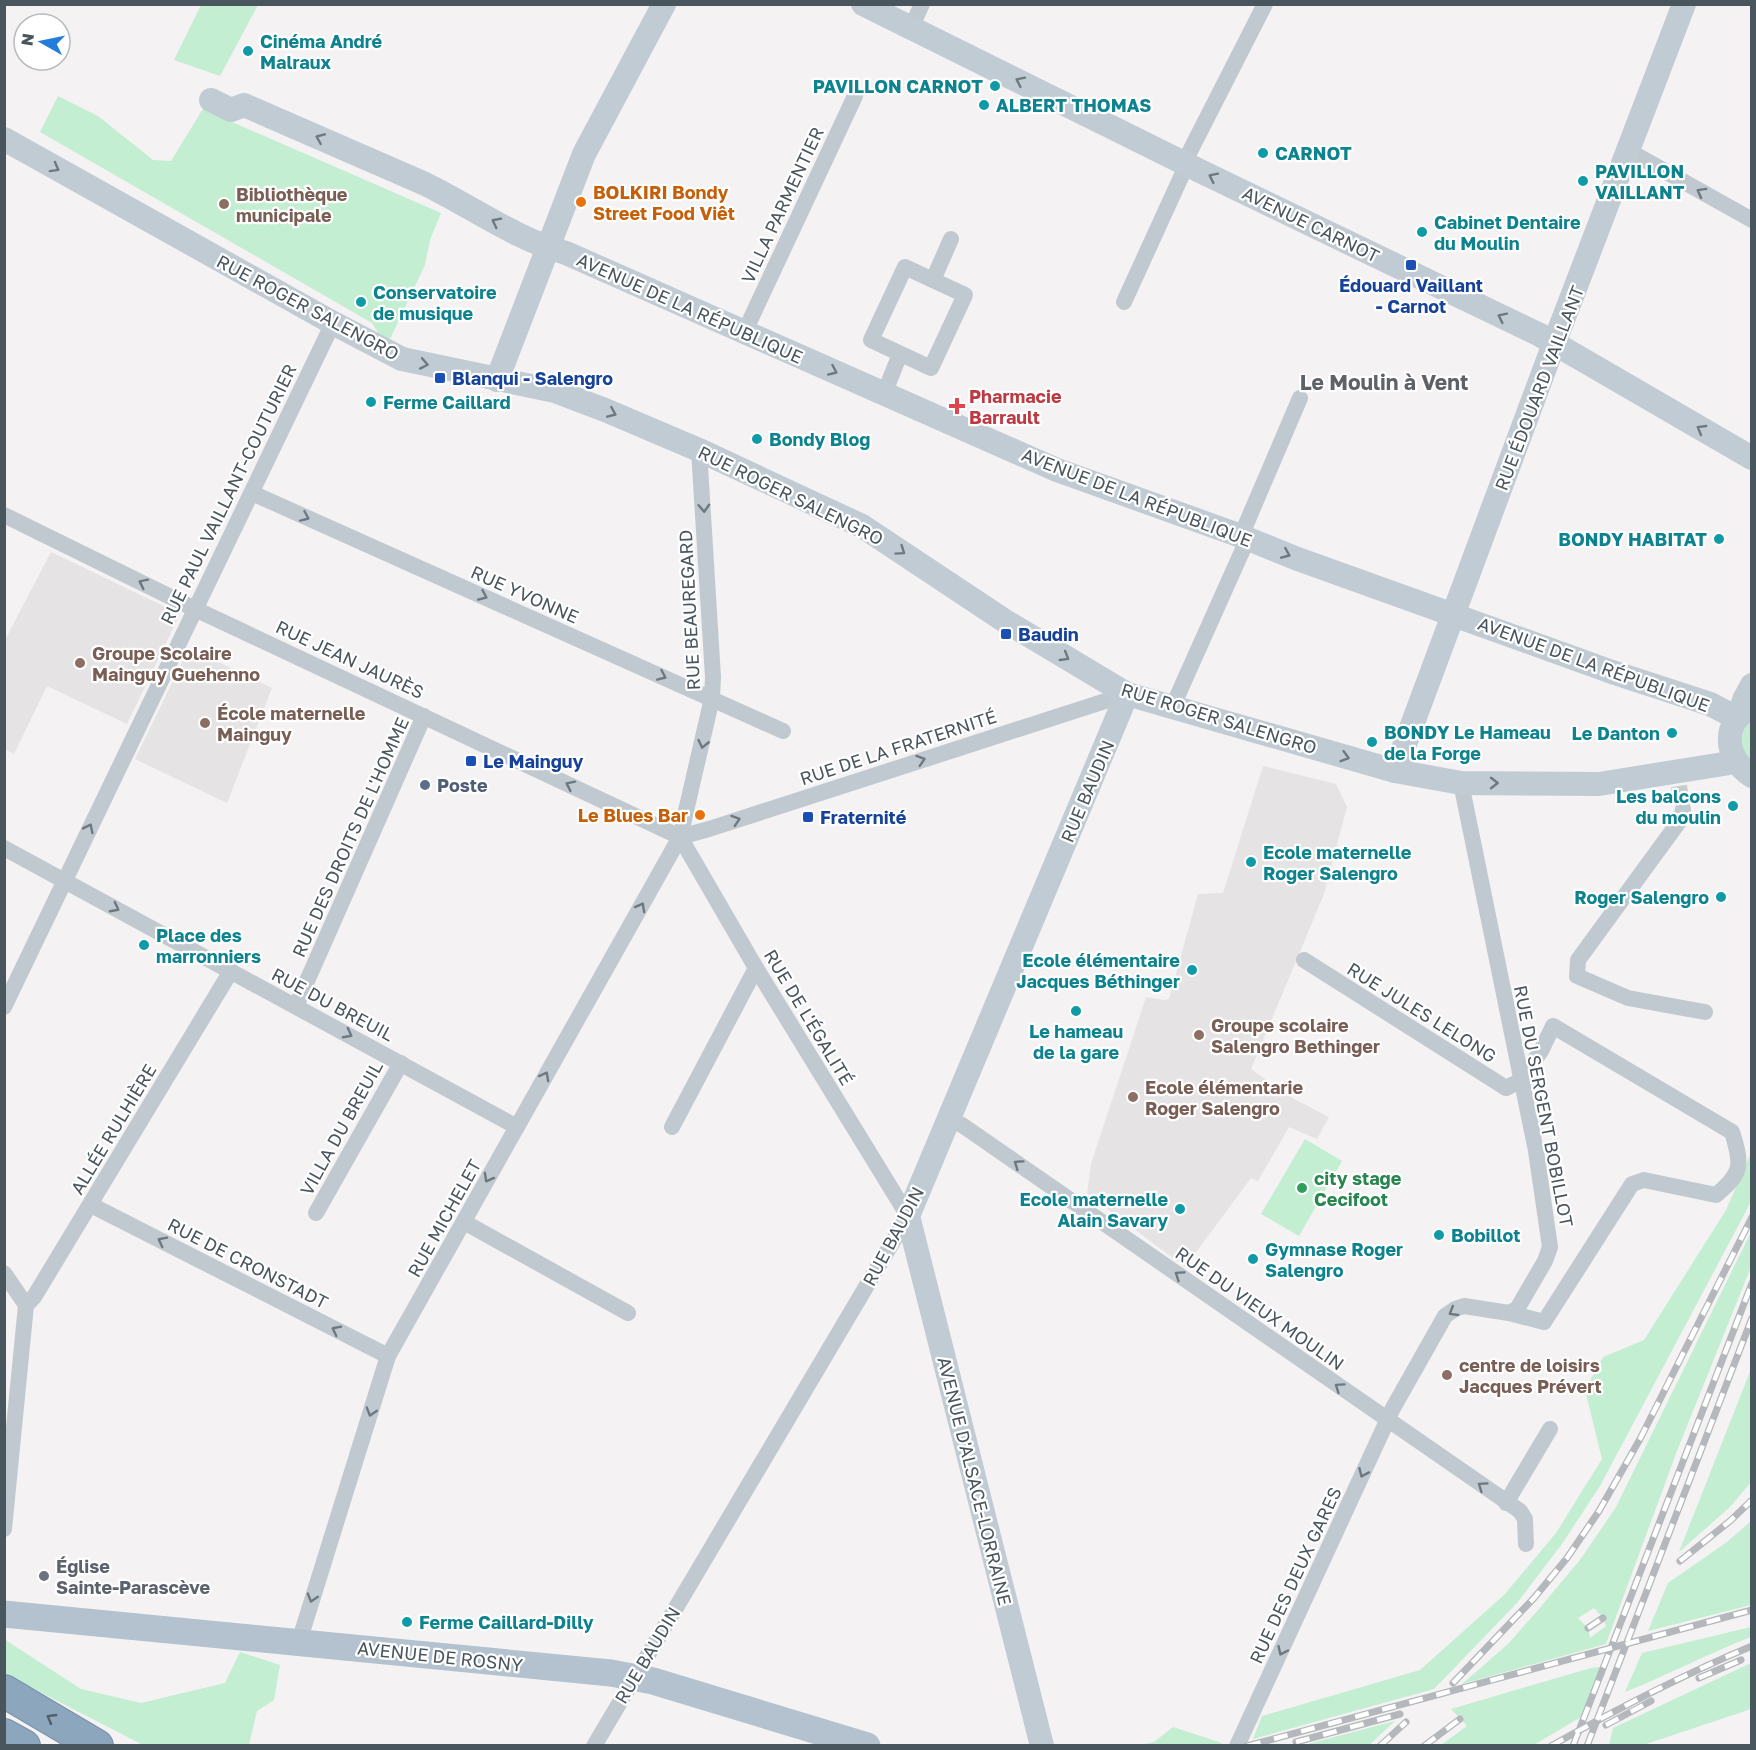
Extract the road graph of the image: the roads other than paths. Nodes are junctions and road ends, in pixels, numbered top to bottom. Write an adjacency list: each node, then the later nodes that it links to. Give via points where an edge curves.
1 (664, 4): 14 (street, via 584,154)
2 (863, 4): 6 (street, AVENUE CARNOT)
3 (922, 4): 6 (street)
4 (1265, 4): 11 (street)
5 (1684, 4): 10 (street, RUE ÉDOUARD VAILLANT)
6 (912, 28): 11 (street, AVENUE CARNOT, one-way to 6)
7 (855, 96): 18 (street, VILLA PARMENTIER)
8 (211, 100): 14 (street, AVENUE DE LA RÉPUBLIQUE, one-way to 8, via 413,178 244,105 231,110)
9 (4, 139): 17 (street, RUE ROGER SALENGRO, one-way to 17)
10 (1629, 151): 12 (street, one-way to 10); 19 (street, RUE ÉDOUARD VAILLANT)
11 (1186, 164): 16 (street); 19 (street, AVENUE CARNOT, one-way to 11)
12 (1752, 220)
13 (951, 239): 15 (street)
14 (548, 248): 18 (street, AVENUE DE LA RÉPUBLIQUE); 21 (street)
15 (933, 280): 20 (street, via 905,267 871,340); 20 (street, via 965,295 931,368)
16 (1124, 302)
17 (333, 323): 21 (street, RUE ROGER SALENGRO, one-way to 21, via 402,359); 26 (street, RUE PAUL VAILLANT-COUTURIER)
18 (745, 331): 22 (street, AVENUE DE LA RÉPUBLIQUE, one-way to 22)
19 (1555, 343): 25 (street, AVENUE CARNOT, one-way to 19); 30 (street, RUE ÉDOUARD VAILLANT)
20 (900, 354): 22 (street)
21 (497, 380): 24 (street, RUE ROGER SALENGRO, one-way to 24, via 555,391)
22 (884, 394): 28 (street, AVENUE DE LA RÉPUBLIQUE, via 1057,470)
23 (1300, 398): 28 (street)
24 (699, 450): 32 (street, RUE ROGER SALENGRO, one-way to 32, via 862,526 1005,621); 33 (street, RUE BEAUREGARD, one-way to 33)
25 (1752, 458)
26 (252, 493): 29 (street, RUE PAUL VAILLANT-COUTURIER); 33 (street, RUE YVONNE, one-way to 33)
27 (4, 515): 29 (street, RUE JEAN JAURÈS, one-way to 27)
28 (1244, 537): 30 (street, AVENUE DE LA RÉPUBLIQUE, one-way to 30); 34 (street)
29 (195, 609): 36 (street, RUE JEAN JAURÈS); 44 (street, RUE PAUL VAILLANT-COUTURIER, one-way to 29)
30 (1453, 615): 35 (street, AVENUE DE LA RÉPUBLIQUE); 39 (street, RUE ÉDOUARD VAILLANT)
31 (1752, 686): 35 (street, via 1744,700)
32 (1127, 694): 34 (street, RUE ROGER SALENGRO); 42 (street, RUE DE LA FRATERNITÉ, one-way to 32); 53 (street, RUE BAUDIN)
33 (712, 698): 37 (street, RUE YVONNE); 42 (street, RUE BEAUREGARD, one-way to 42)
34 (1172, 708): 39 (street, RUE ROGER SALENGRO, one-way to 39)
35 (1743, 714): 38 (street, via 1732,729 1730,740 1731,752)
36 (424, 716): 42 (street, RUE JEAN JAURÈS, one-way to 36); 48 (street, RUE DES DROITS DE L'HOMME)
37 (783, 730)
38 (1744, 769): 40 (street, RUE ROGER SALENGRO, one-way to 38, via 1599,784 1678,779)
39 (1395, 771): 40 (street, RUE ROGER SALENGRO)
40 (1461, 783): 52 (street, RUE DU SERGENT BOBILLOT)
41 (1683, 809): 50 (street, via 1682,819 1578,960 1577,976 1628,998)
42 (680, 837): 46 (street, RUE DE L'ÉGALITÉ); 54 (street, RUE MICHELET, one-way to 42)
43 (4, 848): 44 (street, RUE DU BREUIL)
44 (64, 880): 47 (street, RUE DU BREUIL, one-way to 47); 49 (street, RUE PAUL VAILLANT-COUTURIER)
45 (1304, 960): 52 (street, RUE JULES LELONG, via 1506,1088)
46 (756, 968): 55 (street); 58 (street, RUE DE L'ÉGALITÉ)
47 (231, 971): 48 (street, RUE DU BREUIL); 56 (street, ALLÉE RULHIÈRE)
48 (297, 1006): 51 (street, RUE DU BREUIL, one-way to 51)
49 (4, 1007)
50 (1705, 1012)
51 (401, 1063): 54 (street, RUE DU BREUIL); 57 (street, VILLA DU BREUIL)
52 (1520, 1081): 63 (street, RUE DU SERGENT BOBILLOT, via 1536,1151 1550,1246 1516,1309); 63 (street, via 1553,1026 1731,1132 1740,1156 1734,1181 1716,1195 1644,1180 1632,1184 1544,1322)
53 (948, 1119): 58 (street, RUE BAUDIN); 65 (street, RUE DU VIEUX MOULIN, one-way to 53)
54 (517, 1127): 59 (street, RUE MICHELET, one-way to 59)
55 (672, 1127)
56 (91, 1205): 61 (street, ALLÉE RULHIÈRE); 64 (street, RUE DE CRONSTADT, one-way to 56)
57 (316, 1213)
58 (908, 1216): 72 (street, RUE BAUDIN); 79 (street, AVENUE D'ALSACE-LORRAINE)
59 (464, 1221): 62 (street); 64 (street, RUE MICHELET)
60 (4, 1273): 61 (street)
61 (26, 1305): 68 (street)
62 (628, 1313)
63 (1509, 1313): 65 (street, one-way to 65, via 1464,1306 1445,1316)
64 (388, 1356): 71 (street, RUE MICHELET, one-way to 71)
65 (1387, 1420): 67 (street, RUE DU VIEUX MOULIN, one-way to 65); 80 (street, RUE DES DEUX GARES, one-way to 80)
66 (1550, 1429): 67 (street)
67 (1506, 1503): 69 (street, RUE DU VIEUX MOULIN, via 1525,1519)
68 (4, 1529)
69 (1526, 1544)
70 (4, 1614): 71 (main road, AVENUE DE ROSNY)
71 (298, 1642): 72 (main road, AVENUE DE ROSNY)
72 (633, 1677): 77 (street, RUE BAUDIN); 78 (main road, AVENUE DE ROSNY)
73 (4, 1691): 76 (highway, one-way to 73)
74 (4, 1735): 75 (highway)
75 (24, 1746)
76 (97, 1746)
77 (594, 1746)
78 (867, 1746)
79 (1042, 1746)
80 (1237, 1746)

